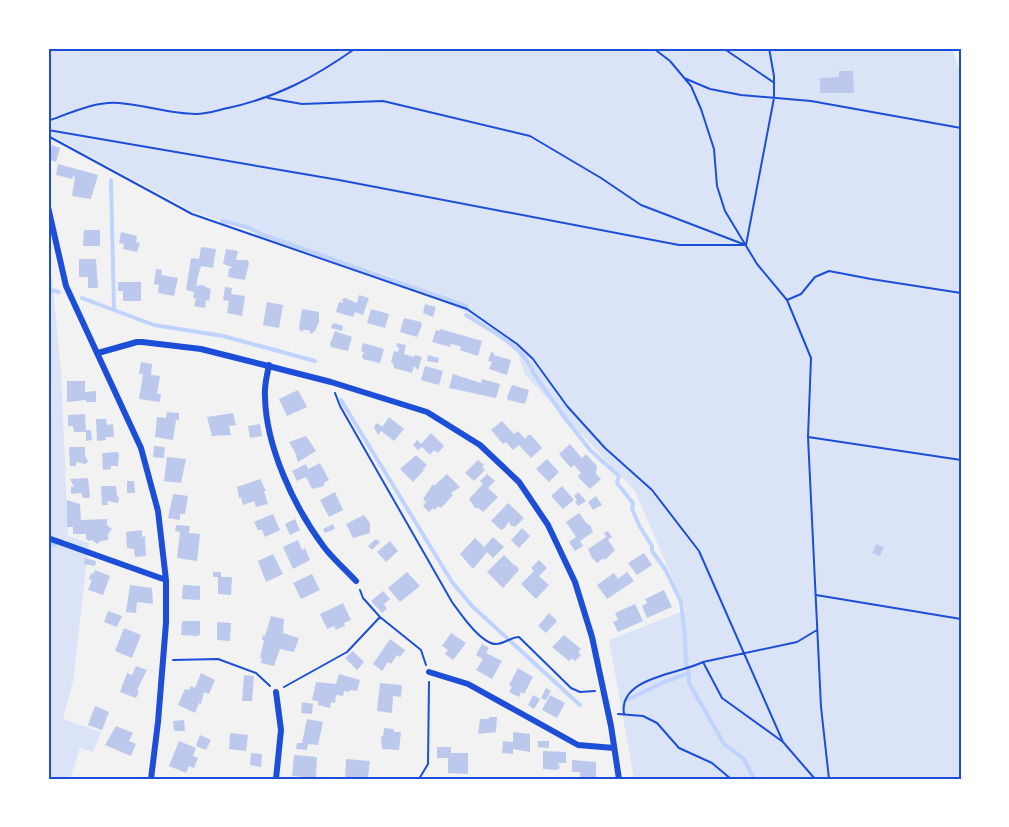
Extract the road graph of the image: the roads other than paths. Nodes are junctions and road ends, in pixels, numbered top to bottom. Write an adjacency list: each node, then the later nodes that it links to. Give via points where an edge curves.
1 (48, 207): 2 (street, via 66,286)
2 (98, 353): 3 (street, via 142,342 201,349); 5 (street, via 141,448 158,511)
3 (269, 364): 6 (street, via 264,395 280,466 302,513 325,548); 9 (street, via 427,412 480,445 519,482 548,525 575,582 592,637)
4 (48, 538): 5 (street)
5 (166, 580): 10 (street, via 164,659)
6 (356, 581)
7 (429, 672): 9 (street, via 468,684 578,745)
8 (276, 692): 11 (street, via 281,730)
9 (614, 748): 12 (street)
10 (151, 779)
11 (276, 779)
12 (619, 779)

